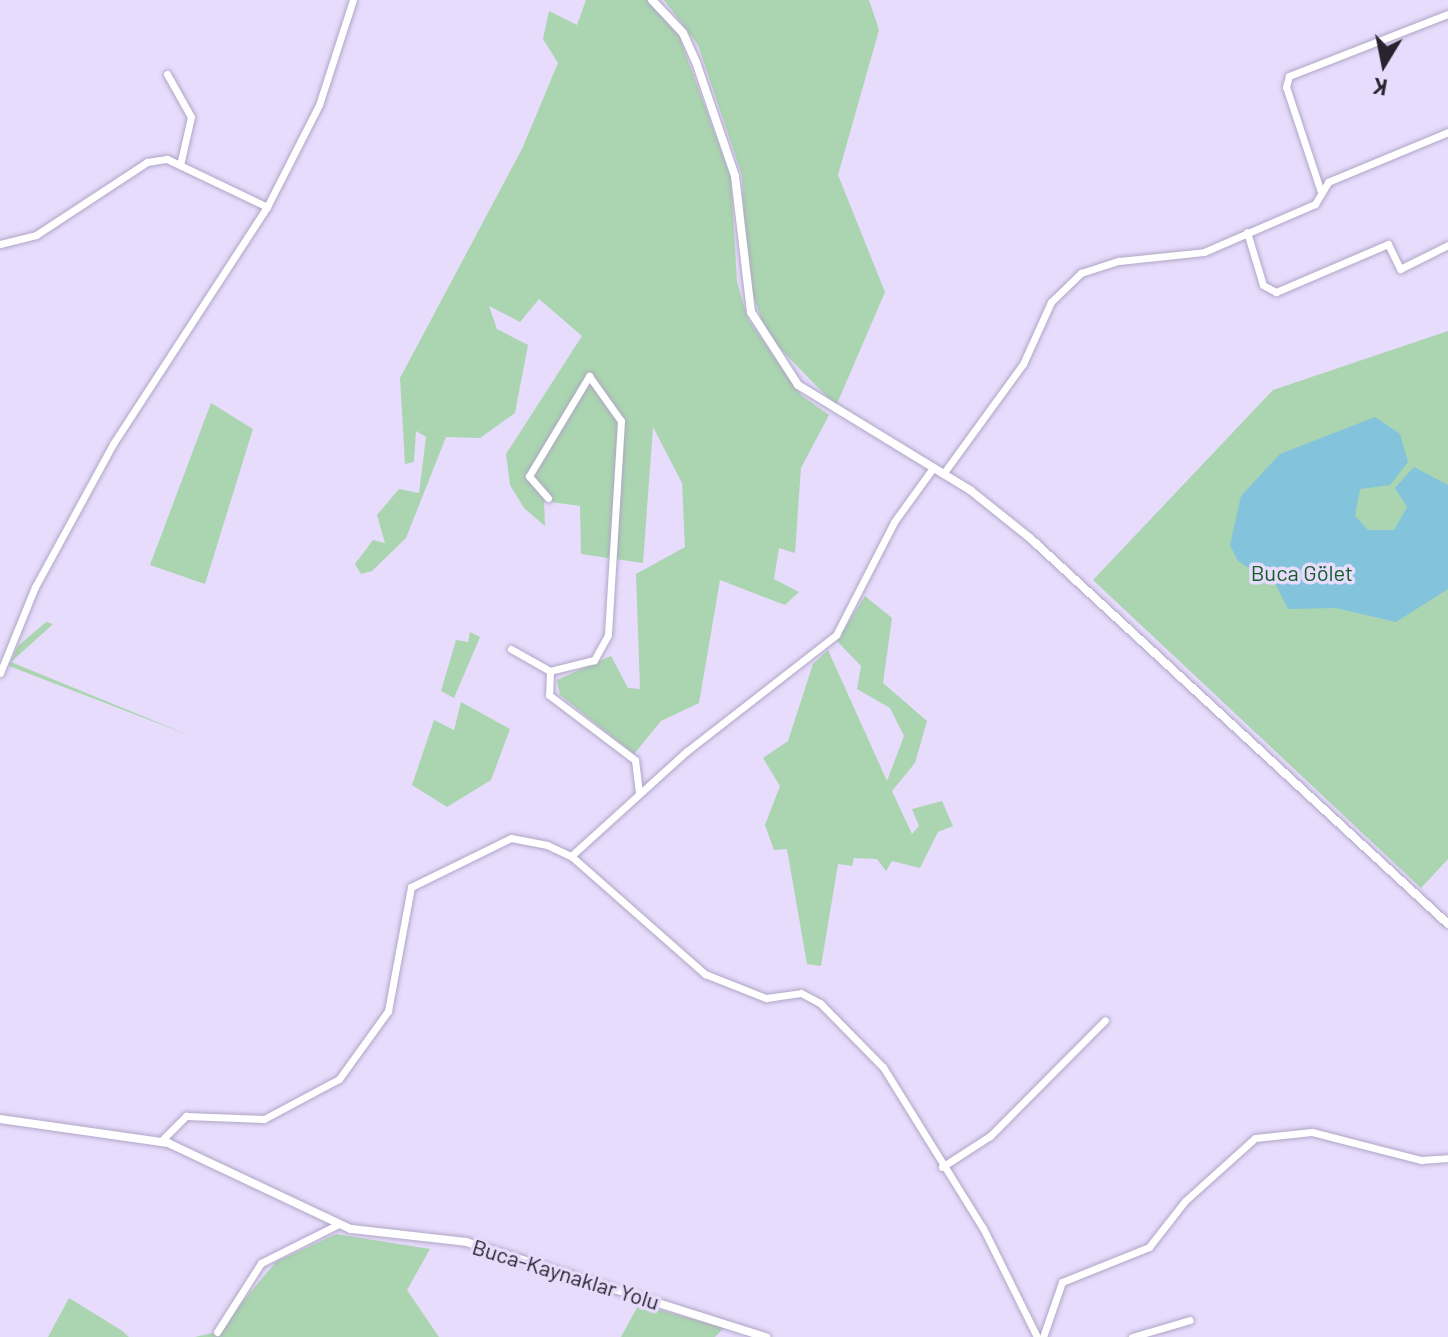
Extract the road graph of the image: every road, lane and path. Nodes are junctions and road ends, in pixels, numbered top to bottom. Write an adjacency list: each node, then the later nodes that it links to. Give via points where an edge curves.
1 (353, 0): 8 (street, via 319,105)
2 (652, 0): 12 (street, via 683,33 735,176 742,279 763,339 798,385)
3 (1448, 14): 7 (street, via 1289,76)
4 (167, 74): 6 (street, via 191,117)
5 (1448, 132): 7 (street)
6 (180, 165): 8 (street); 10 (street, via 147,162 36,235)
7 (1321, 192): 9 (street, via 1315,204)
8 (267, 207): 17 (street, via 113,444 35,587)
9 (1247, 232): 11 (street, via 1263,285 1276,292 1388,244 1400,269); 13 (street, via 1187,257 1119,261 1081,273 1051,302 1023,364)
10 (0, 244)
11 (1448, 245)
12 (933, 468): 13 (street); 18 (street, via 894,522 836,635)
13 (943, 474): 20 (street, via 1030,538)
14 (548, 498): 16 (street, via 529,476 589,376 621,421 608,635 594,660)
15 (511, 649): 16 (street)
16 (550, 671): 18 (street, via 549,695 635,760)
17 (0, 673)
18 (639, 794): 19 (street)
19 (571, 856): 23 (street, via 511,838 418,881 404,903 388,1011 354,1066 264,1119 186,1116); 25 (street, via 705,974 766,998 801,993 820,1003 883,1067)
20 (1448, 924)
21 (1105, 1020): 25 (street, via 990,1136)
22 (0, 1119): 23 (street, Buca-Kaynaklar Yolu)
23 (160, 1142): 26 (street, Buca-Kaynaklar Yolu)
24 (1448, 1158): 29 (street, via 1421,1160 1312,1132 1255,1138 1185,1201 1149,1247 1062,1282)
25 (942, 1167): 29 (street)
26 (337, 1225): 28 (street, via 261,1263); 30 (street, Buca-Kaynaklar Yolu, via 466,1242)
27 (1190, 1320): 31 (street)
28 (217, 1332)
29 (1040, 1335)
30 (766, 1337)
31 (1132, 1337)

